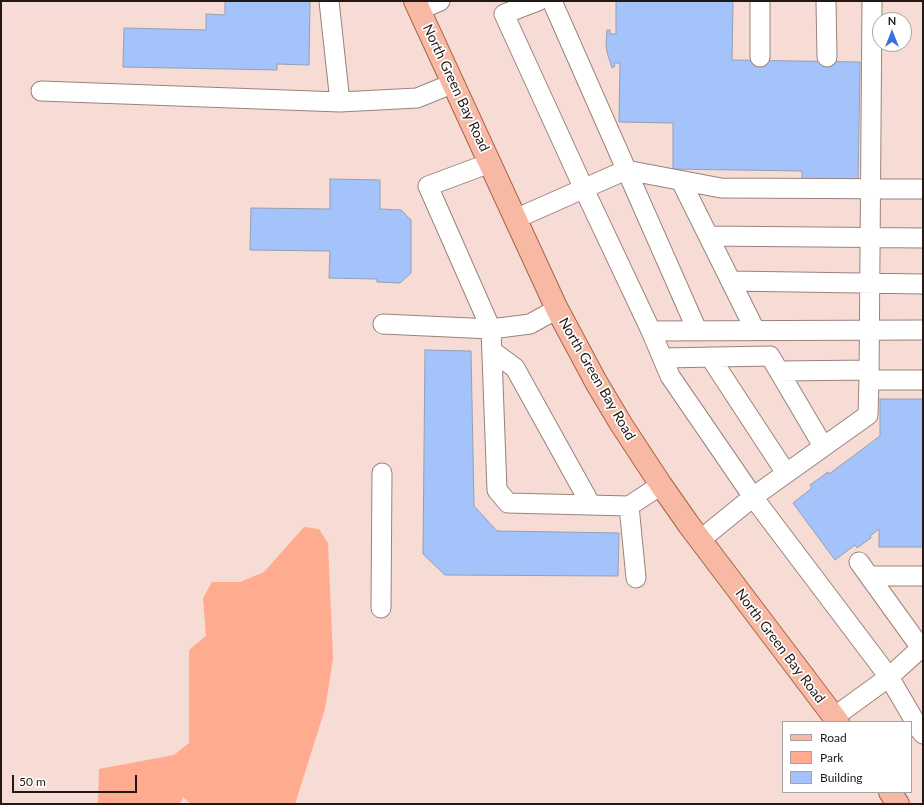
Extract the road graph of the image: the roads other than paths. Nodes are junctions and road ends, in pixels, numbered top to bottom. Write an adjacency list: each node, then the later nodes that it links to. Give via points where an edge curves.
1 (329, 1): 13 (street)
2 (440, 1): 8 (street)
3 (538, 1): 17 (street, via 504,14)
4 (552, 1): 15 (street)
5 (760, 1): 10 (street)
6 (826, 1): 9 (street)
7 (872, 1): 18 (street)
8 (417, 5): 11 (main road, North Green Bay Road)
9 (827, 57)
10 (760, 58)
11 (454, 83): 13 (street, via 417,98); 14 (main road, North Green Bay Road)
12 (41, 91): 13 (street)
13 (340, 102)
14 (490, 162): 20 (main road, North Green Bay Road); 29 (street, via 428,186)
15 (626, 170): 16 (street); 17 (street); 31 (street)
16 (682, 181): 18 (street, via 721,188); 21 (street)
17 (584, 189): 20 (street); 30 (street)
18 (870, 189): 19 (street); 22 (street)
19 (923, 189)
20 (515, 219): 27 (main road, North Green Bay Road)
21 (709, 236): 22 (street); 24 (street)
22 (870, 238): 23 (street); 25 (street)
23 (923, 238)
24 (731, 281): 25 (street); 32 (street)
25 (870, 283): 26 (street); 33 (street)
26 (923, 284)
27 (557, 309): 29 (street, via 530,324); 44 (main road, North Green Bay Road, via 592,376)
28 (383, 324): 29 (street)
29 (491, 329): 35 (street)
30 (651, 330): 31 (street); 37 (street)
31 (697, 330): 32 (street)
32 (755, 330): 33 (street)
33 (870, 330): 34 (street); 39 (street)
34 (923, 330)
35 (492, 351): 46 (street, via 515,368); 46 (street, via 496,490 508,503)
36 (710, 357): 37 (street); 38 (street, via 770,356); 43 (street)
37 (663, 358): 45 (street, via 670,376)
38 (779, 372): 39 (street); 41 (street)
39 (869, 375): 40 (street); 41 (street, via 868,415)
40 (923, 380)
41 (823, 446): 43 (street)
42 (382, 473): 51 (street)
43 (786, 473): 45 (street)
44 (661, 485): 47 (street); 48 (main road, North Green Bay Road)
45 (753, 497): 48 (street); 52 (street)
46 (591, 505): 47 (street)
47 (629, 506): 50 (street)
48 (700, 540): 53 (main road, North Green Bay Road)
49 (923, 576): 52 (street, via 864,569 921,648)
50 (636, 578)
51 (381, 608)
52 (889, 677): 53 (street); 54 (street)
53 (836, 720)
54 (923, 734)
55 (891, 793): 56 (main road)
56 (898, 804)

